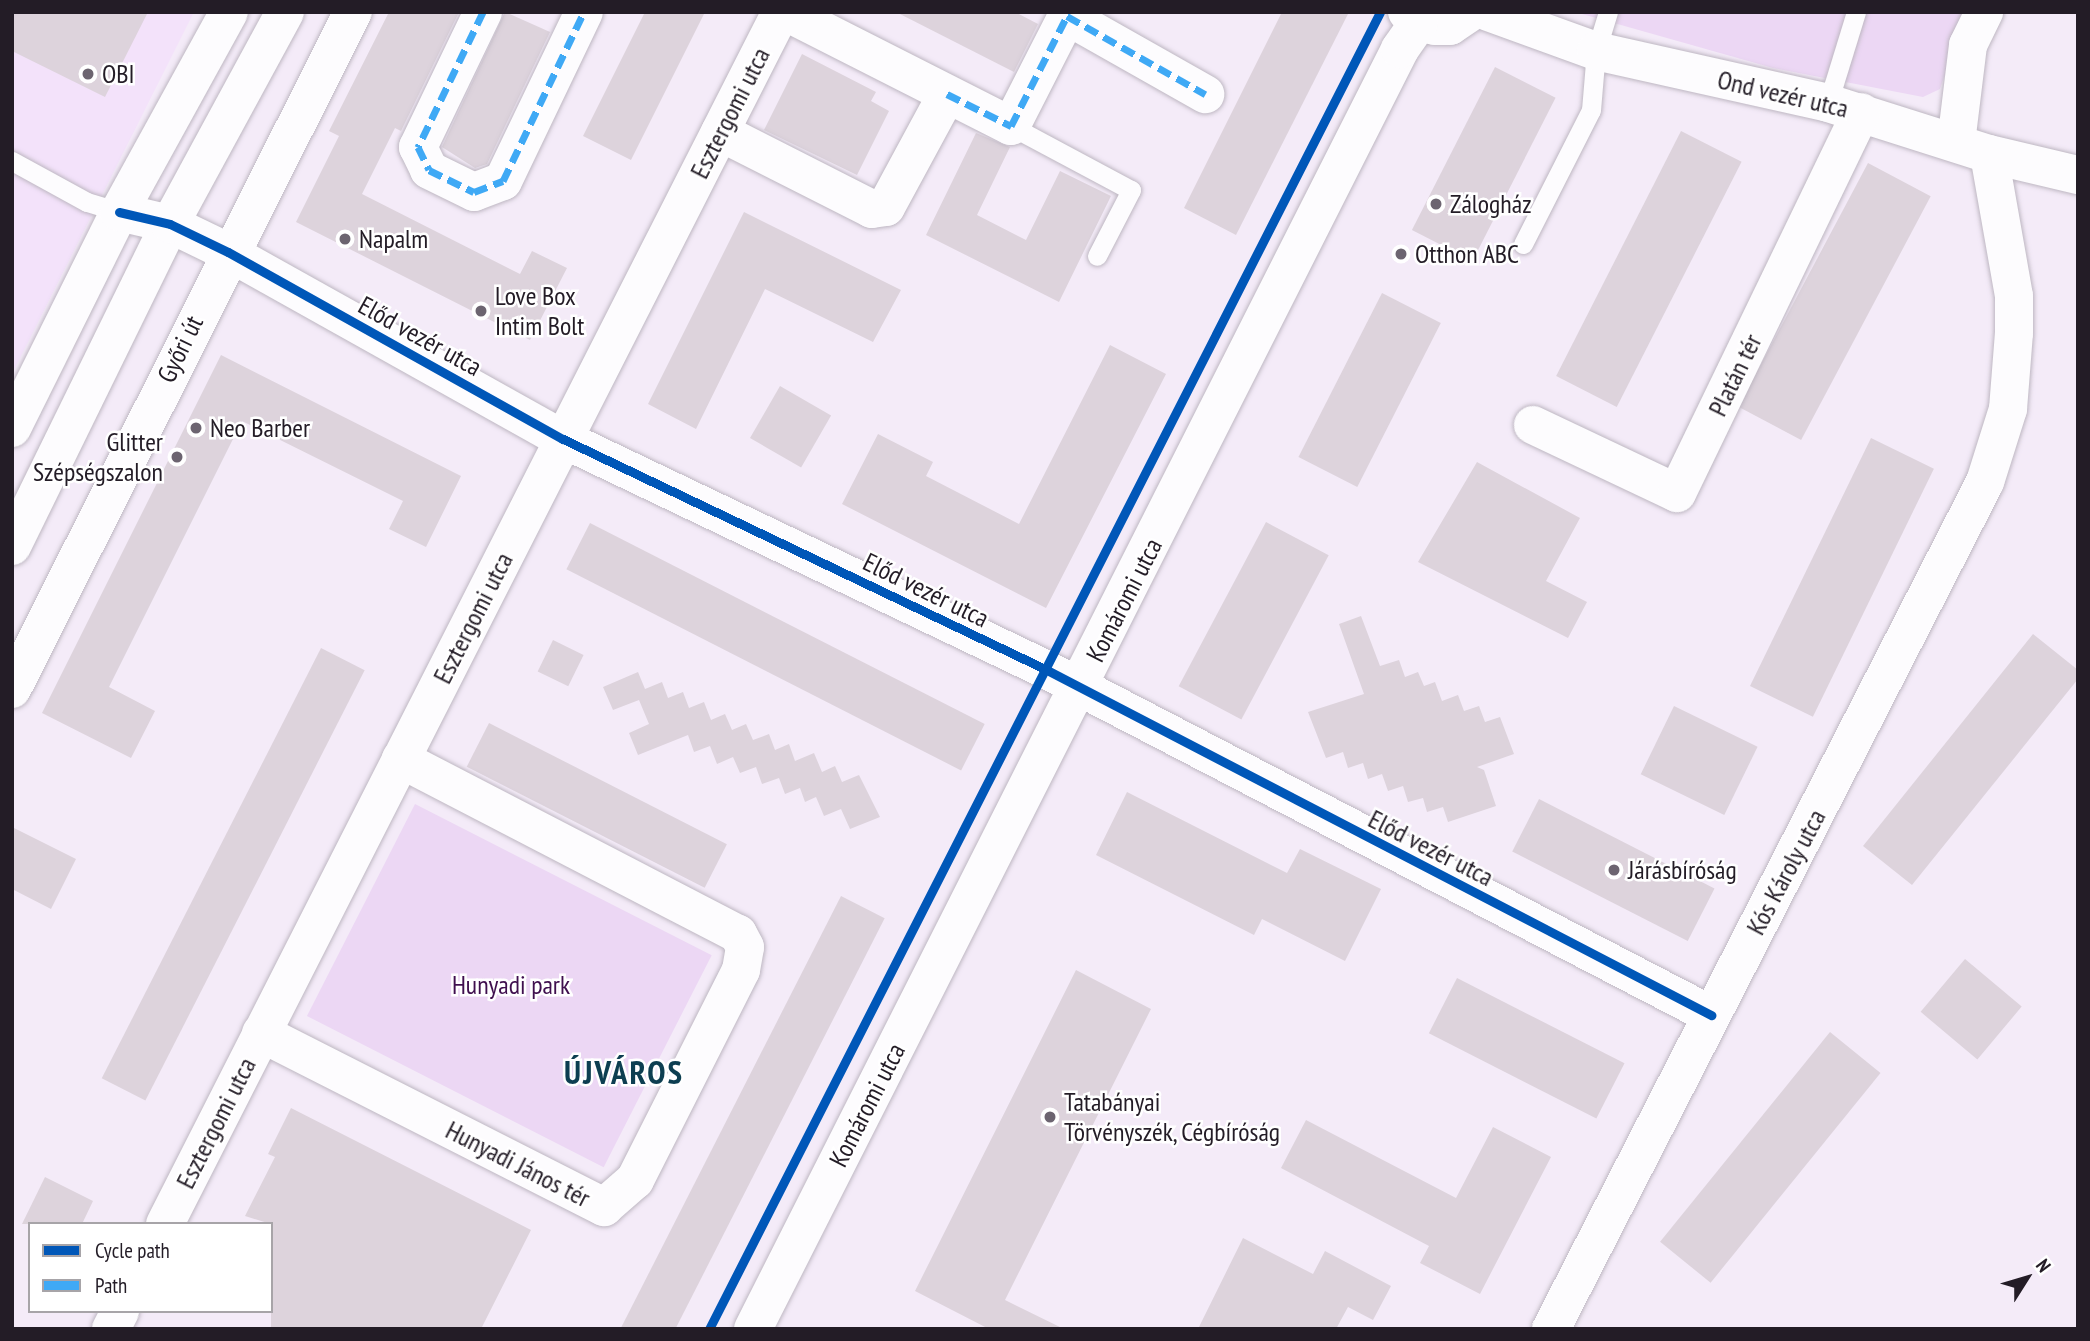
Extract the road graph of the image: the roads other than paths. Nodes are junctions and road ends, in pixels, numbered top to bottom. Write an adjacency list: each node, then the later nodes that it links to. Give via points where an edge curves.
1 (229, 12): 22 (street)
2 (285, 12): 23 (street)
3 (353, 12): 25 (street, Győri út)
4 (483, 12): 5 (street, via 418,147 429,170 474,192 503,181)
5 (584, 12)
6 (783, 12): 15 (street); 18 (street, Esztergomi utca)
7 (1471, 12): 12 (street, via 1450,26)
8 (1488, 12): 13 (street, Ond vezér utca)
9 (1608, 12): 13 (lane)
10 (1856, 12): 16 (lane)
11 (1984, 12): 19 (street, via 1968,45)
12 (1413, 17): 32 (street, Komáromi utca)
13 (1596, 51): 16 (street, Ond vezér utca); 24 (lane, via 1591,110)
14 (1205, 93): 17 (street, via 1067,16)
15 (947, 94): 17 (street); 18 (street, via 886,207 872,209)
16 (1845, 108): 19 (street, Ond vezér utca); 27 (street, Platán tér, via 1677,493)
17 (1011, 127): 26 (lane, via 1131,190)
18 (720, 132): 29 (street, Esztergomi utca)
19 (1973, 149): 21 (street, Ond vezér utca); 34 (street, Kós Károly utca, via 2014,296 2008,409 1968,522)
20 (12, 161): 22 (lane, via 87,202)
21 (2078, 175)
22 (120, 212): 23 (street, Előd vezér utca); 28 (street)
23 (170, 224): 25 (street, Előd vezér utca); 30 (street)
24 (1523, 244)
25 (228, 252): 29 (street, Előd vezér utca); 31 (street, Győri út)
26 (1097, 256)
27 (1533, 425)
28 (12, 428)
29 (564, 439): 32 (street, Előd vezér utca); 33 (street, Esztergomi utca)
30 (12, 546)
31 (12, 689)
32 (1079, 690): 34 (street, Előd vezér utca); 39 (street, Komáromi utca)
33 (401, 759): 35 (street, Esztergomi utca); 35 (street, Hunyadi János tér, via 738,934 745,947 741,970 635,1180 622,1196 604,1207)
34 (1711, 1015): 40 (street, Kós Károly utca)
35 (261, 1033): 36 (street, Esztergomi utca)
36 (166, 1222)
37 (119, 1313): 38 (street)
38 (111, 1329)
39 (752, 1329)
40 (1551, 1329)

